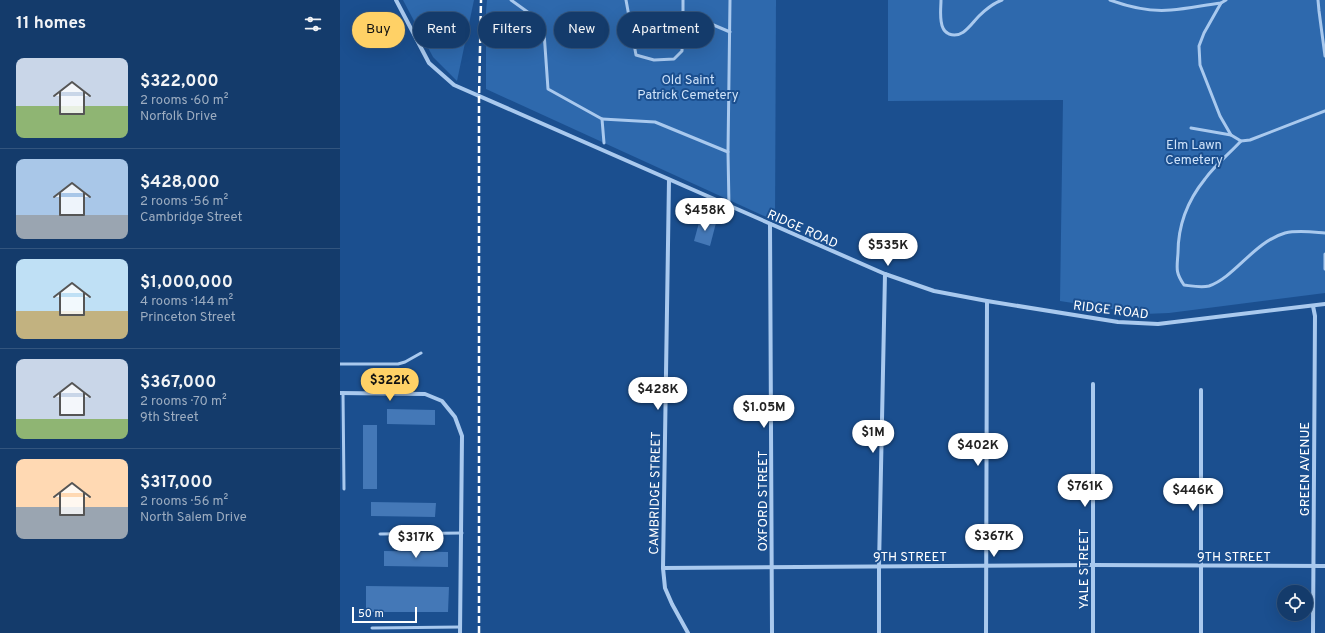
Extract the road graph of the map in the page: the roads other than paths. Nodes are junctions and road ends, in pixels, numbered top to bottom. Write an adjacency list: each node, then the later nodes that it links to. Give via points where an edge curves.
1 (396, 0): 26 (street, RIDGE ROAD, via 429,63 454,85)
2 (511, 0): 20 (lane, via 536,18 544,32 548,89)
3 (626, 0): 12 (lane)
4 (683, 0): 13 (lane)
5 (730, 0): 15 (lane)
6 (941, 0): 7 (lane, via 943,28 947,33 954,35 966,30 979,16)
7 (1002, 0)
8 (1110, 0): 11 (lane, via 1125,6 1149,10 1170,10)
9 (1226, 0): 11 (lane)
10 (1318, 0): 18 (lane)
11 (1221, 3): 22 (lane, via 1199,46 1200,66 1220,116)
12 (628, 12)
13 (683, 12)
14 (714, 25): 15 (lane)
15 (730, 32): 25 (lane)
16 (635, 48): 17 (lane, via 636,55 654,60 674,59 682,52)
17 (682, 48)
18 (1325, 55)
19 (1325, 111): 23 (lane, via 1250,140)
20 (602, 119): 24 (lane); 25 (lane, via 655,122)
21 (1191, 128): 22 (lane)
22 (1231, 135): 23 (lane)
23 (1241, 141): 29 (lane, via 1205,178 1185,213 1180,228 1177,276 1184,285 1208,286 1220,280 1259,247 1285,233)
24 (604, 143)
25 (728, 152): 27 (lane)
26 (669, 180): 27 (street, RIDGE ROAD); 51 (street, CAMBRIDGE STREET)
27 (729, 206): 28 (street, RIDGE ROAD)
28 (770, 224): 32 (street, RIDGE ROAD); 50 (street, OXFORD STREET)
29 (1325, 233)
30 (1325, 254): 31 (lane)
31 (1325, 269)
32 (885, 274): 33 (street, RIDGE ROAD, via 934,291); 45 (street)
33 (987, 301): 35 (street, RIDGE ROAD, via 1118,322 1158,324); 46 (street)
34 (1325, 304): 35 (street, RIDGE ROAD)
35 (1313, 306): 48 (street, GREEN AVENUE)
36 (421, 353): 37 (lane, via 398,364)
37 (340, 364)
38 (1093, 384): 44 (street, YALE STREET)
39 (1201, 390): 47 (street)
40 (342, 393): 41 (lane); 42 (street, via 425,394 442,401 455,417 462,436)
41 (344, 489)
42 (462, 533): 43 (lane); 52 (street)
43 (380, 534)
44 (1094, 565): 46 (street, 9TH STREET); 47 (street, 9TH STREET); 59 (street, YALE STREET)
45 (879, 566): 46 (street, 9TH STREET); 50 (street, 9TH STREET); 57 (street)
46 (985, 566): 58 (street)
47 (1201, 566): 48 (street, 9TH STREET); 60 (street)
48 (1313, 566): 49 (street, 9TH STREET); 61 (street, GREEN AVENUE)
49 (1325, 566)
50 (773, 567): 51 (street, 9TH STREET); 56 (street, OXFORD STREET)
51 (663, 568): 55 (street, CAMBRIDGE STREET, via 665,588)
52 (460, 627): 53 (lane); 54 (street)
53 (372, 628)
54 (460, 633)
55 (688, 633)
56 (772, 633)
57 (879, 633)
58 (986, 633)
59 (1093, 633)
60 (1201, 633)
61 (1314, 633)

